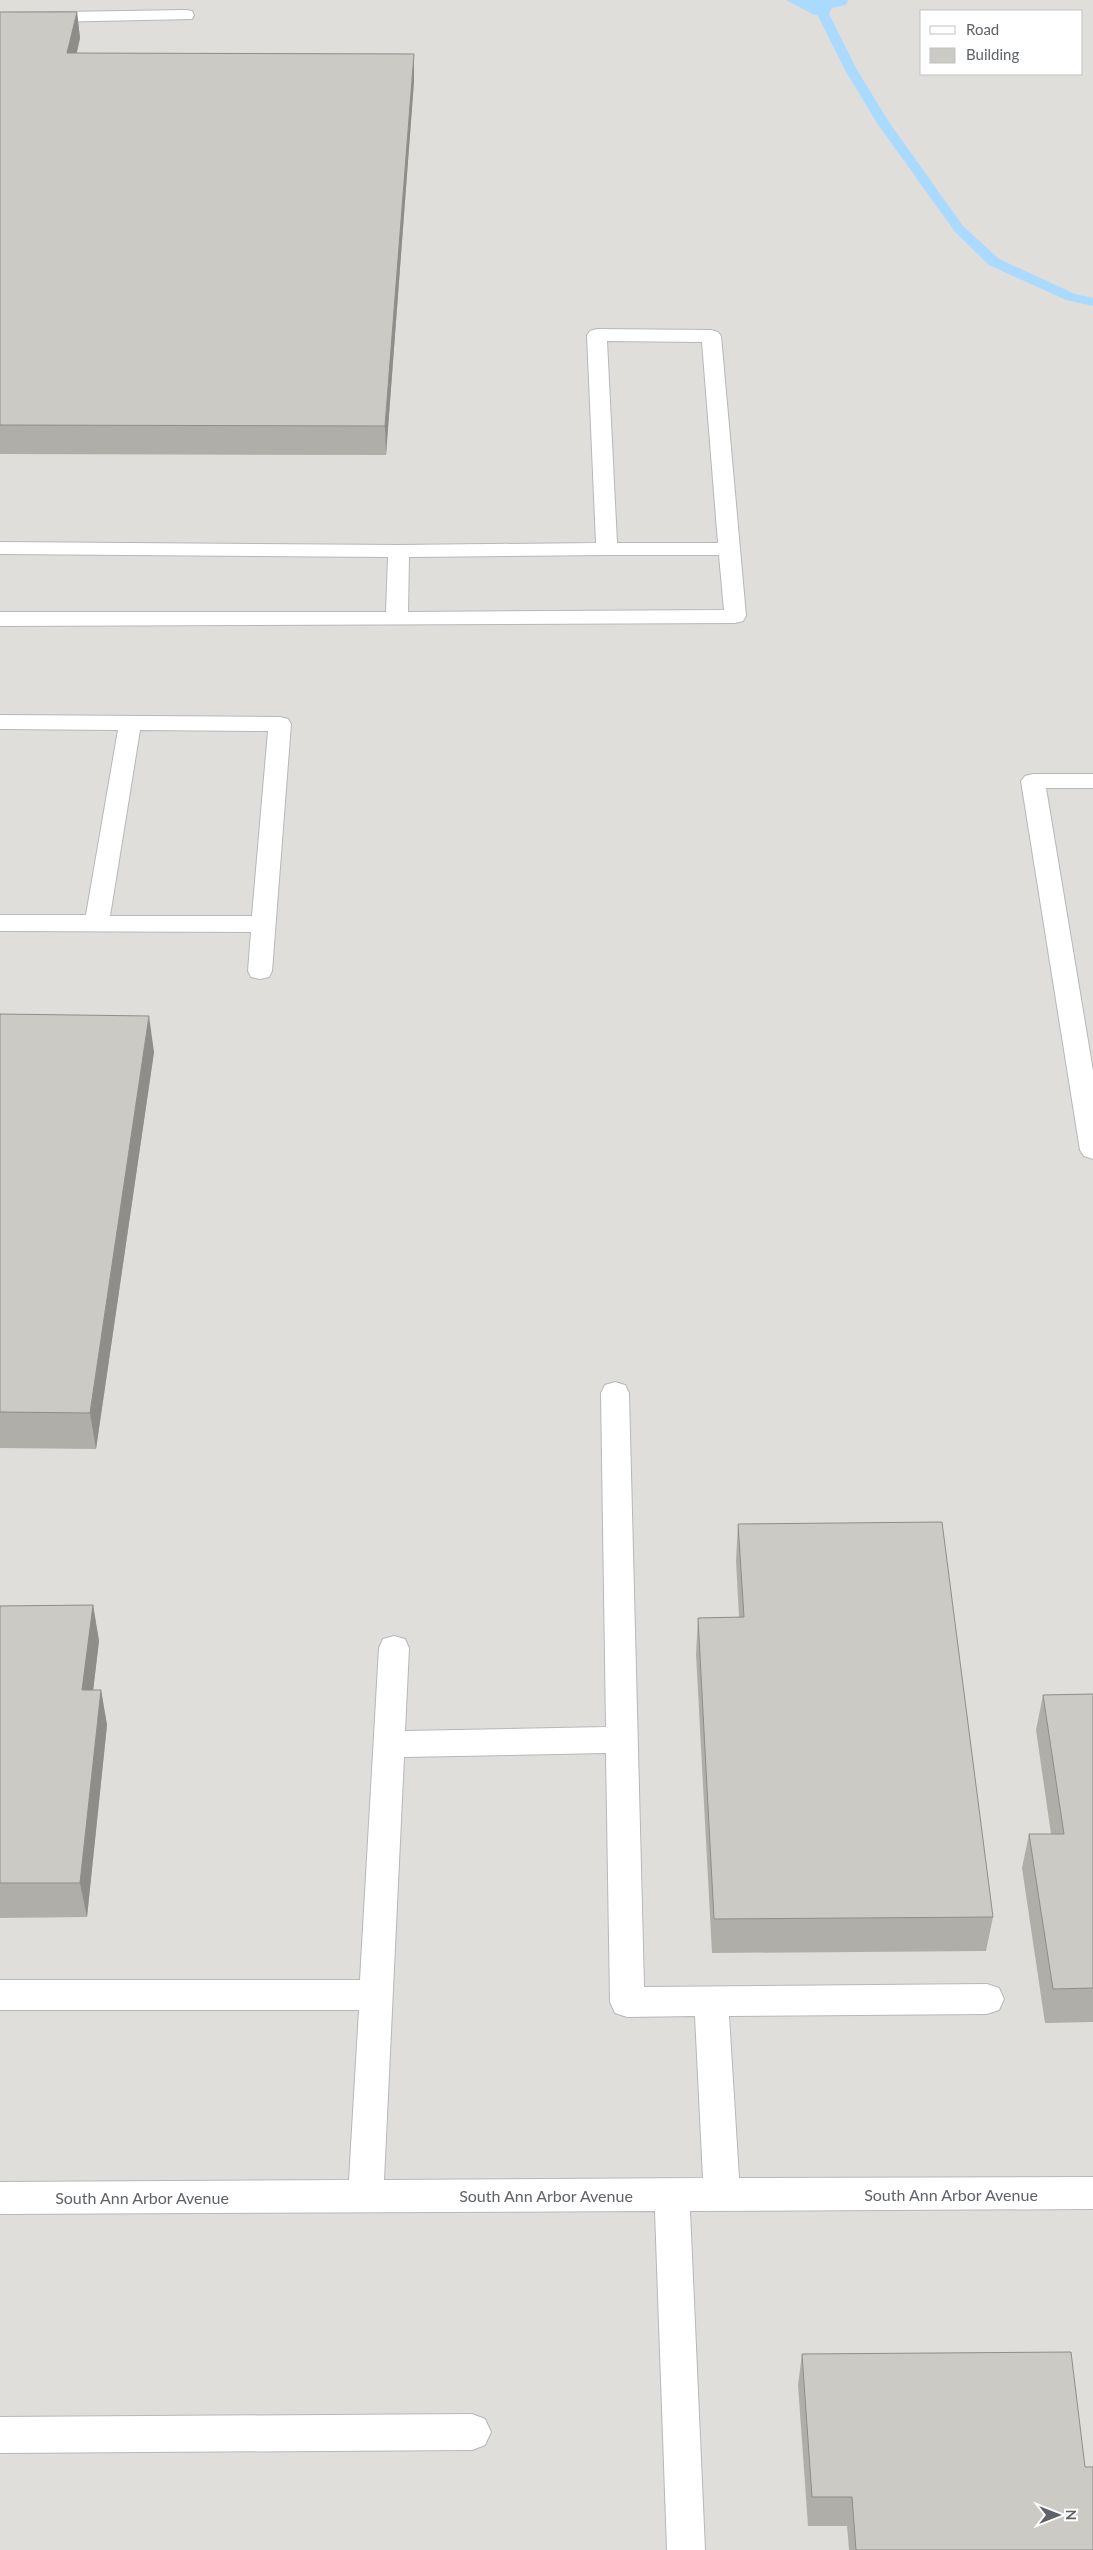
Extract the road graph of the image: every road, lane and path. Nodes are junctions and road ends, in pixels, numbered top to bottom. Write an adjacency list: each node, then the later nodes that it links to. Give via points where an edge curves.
1 (186, 15): 2 (street)
2 (0, 18)
3 (0, 548): 6 (street)
4 (607, 549): 5 (street); 5 (street, via 597,335 711,336); 6 (street)
5 (730, 549): 8 (street, via 735,616)
6 (399, 551): 8 (street)
7 (0, 619): 8 (street)
8 (397, 620)
9 (0, 722): 10 (street)
10 (130, 724): 13 (street); 14 (street, via 280,724)
11 (1093, 781): 16 (street, via 1033,781)
12 (0, 923): 13 (street)
13 (97, 923): 14 (street)
14 (264, 924): 15 (street)
15 (260, 971)
16 (1093, 1150)
17 (615, 1393): 19 (street)
18 (394, 1648): 20 (street)
19 (622, 1740): 20 (street); 24 (street, via 627,2002)
20 (389, 1744): 22 (street)
21 (0, 1995): 22 (street)
22 (376, 1995): 28 (street)
23 (987, 1999): 24 (street)
24 (711, 2001): 27 (street)
25 (1093, 2193): 27 (street, South Ann Arbor Avenue)
26 (672, 2195): 27 (street, South Ann Arbor Avenue); 28 (street, South Ann Arbor Avenue); 32 (street)
27 (722, 2195)
28 (366, 2196): 29 (street, South Ann Arbor Avenue)
29 (0, 2198)
30 (472, 2432): 31 (street)
31 (0, 2435)
32 (686, 2550)

